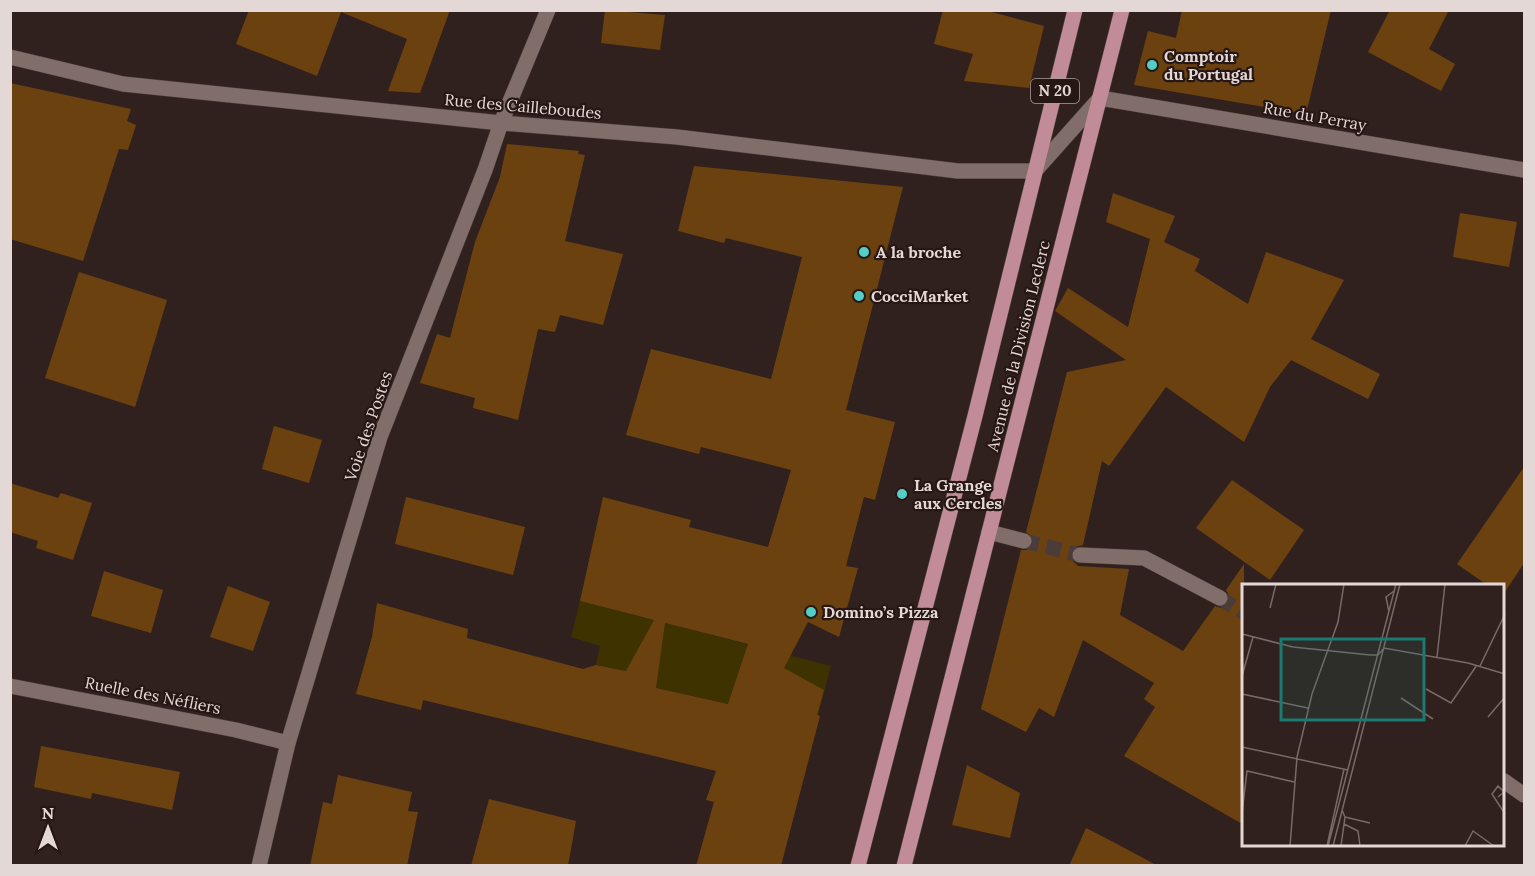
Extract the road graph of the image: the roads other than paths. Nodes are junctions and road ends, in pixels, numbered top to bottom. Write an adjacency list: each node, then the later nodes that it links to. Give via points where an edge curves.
1 (548, 10): 6 (street, Voie des Postes)
2 (1075, 10): 8 (main road, Avenue de la Division Leclerc / N 20)
3 (1122, 10): 5 (main road, Avenue de la Division Leclerc / N 20)
4 (10, 57): 6 (street, Rue des Cailleboudes, via 123,84)
5 (1100, 98): 7 (street, Rue du Perray); 8 (street); 9 (main road, Avenue de la Division Leclerc / N 20)
6 (501, 123): 8 (street, Rue des Cailleboudes, via 677,137 958,171); 14 (street, Voie des Postes, via 380,437)
7 (1524, 170)
8 (1035, 171): 18 (main road, Avenue de la Division Leclerc / N 20)
9 (989, 532): 10 (street); 19 (main road, Avenue de la Division Leclerc / N 20)
10 (1024, 541)
11 (1080, 555): 12 (street, via 1144,558)
12 (1220, 598)
13 (10, 686): 14 (street, Ruelle des Néfliers)
14 (288, 743): 17 (street, Voie des Postes)
15 (1505, 782): 16 (street)
16 (1524, 795)
17 (259, 866)
18 (858, 866)
19 (904, 866)

